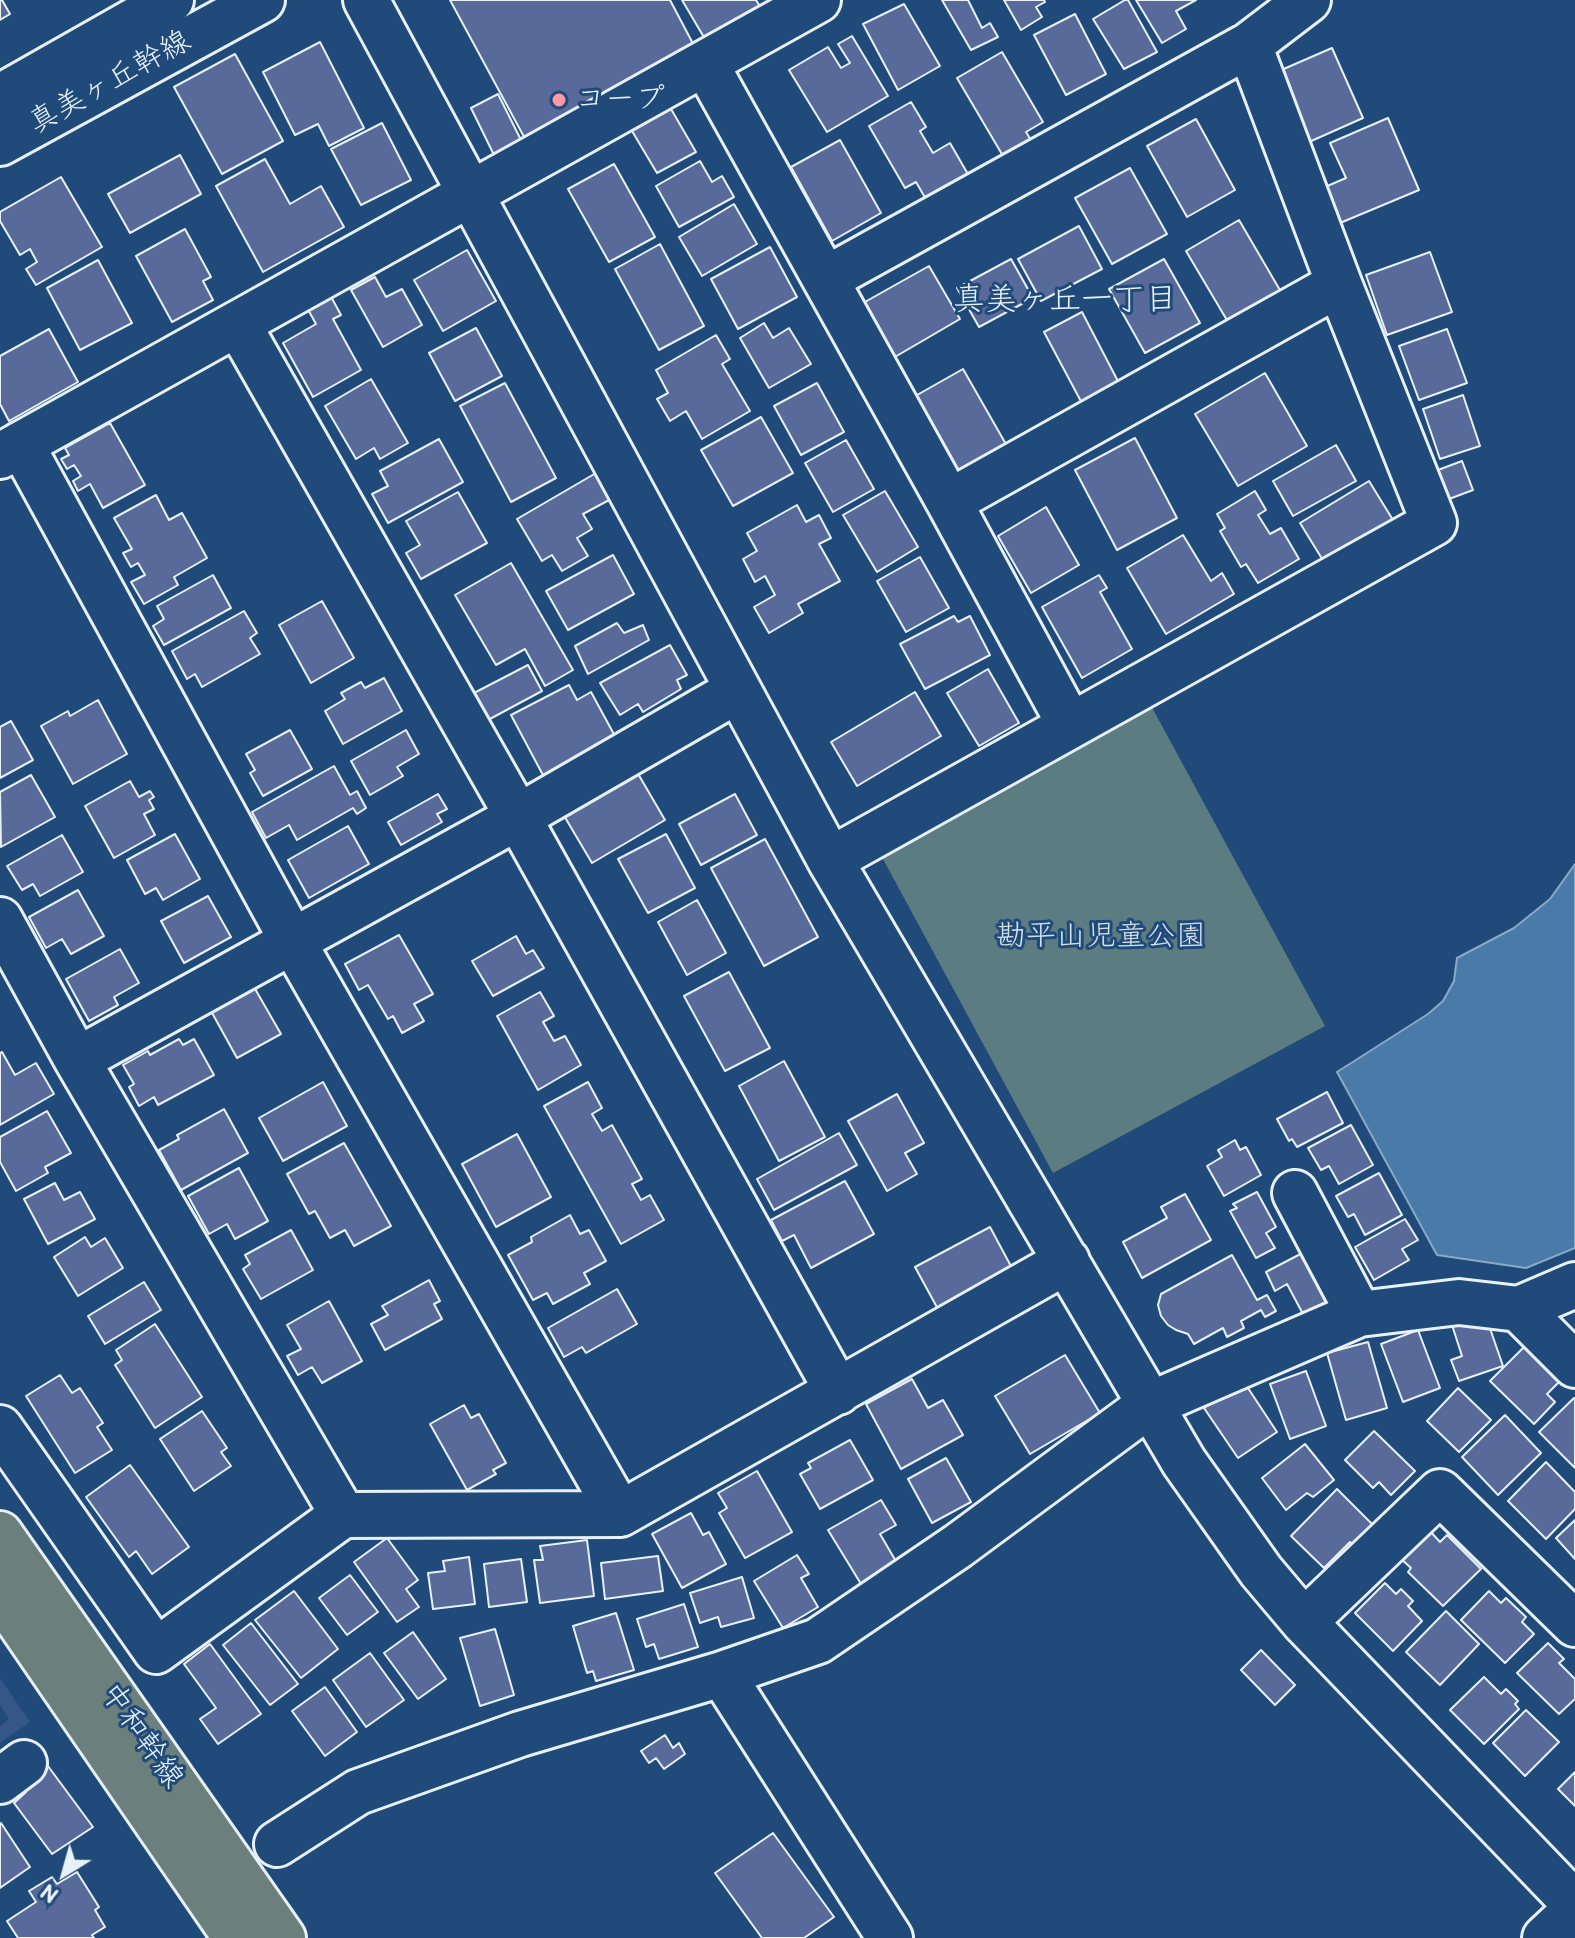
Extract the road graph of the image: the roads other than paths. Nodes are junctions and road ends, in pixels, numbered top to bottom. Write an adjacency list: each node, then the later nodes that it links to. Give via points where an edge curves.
1 (171, 0): 8 (street, 真美ヶ丘幹線)
2 (262, 0): 9 (street, 真美ヶ丘幹線)
3 (366, 0): 10 (street)
4 (818, 0): 7 (street)
5 (1308, 0): 6 (street)
6 (1249, 45): 11 (street); 12 (street)
7 (705, 63): 10 (street); 11 (street)
8 (0, 97)
9 (0, 143)
10 (471, 193): 13 (street); 16 (street)
11 (826, 279): 15 (street)
12 (1339, 284): 15 (street); 17 (street, via 1434,523)
13 (238, 324): 14 (street); 18 (street)
14 (10, 450): 21 (street)
15 (949, 502): 17 (street)
16 (738, 690): 18 (street); 19 (street)
17 (1070, 725): 19 (street)
18 (518, 817): 21 (street); 29 (street)
19 (830, 860): 24 (street)
20 (0, 920): 22 (street)
21 (293, 942): 22 (street); 32 (street)
22 (77, 1060): 33 (street)
23 (1295, 1193): 27 (street)
24 (1067, 1261): 29 (street); 30 (street)
25 (1575, 1285): 26 (street)
26 (1519, 1309): 27 (street, via 1459,1302); 28 (street)
27 (1359, 1314): 30 (street)
28 (1575, 1365)
29 (838, 1392): 32 (street)
30 (1149, 1405): 36 (street, via 1220,1516); 38 (street, via 818,1641)
31 (0, 1428): 33 (street, via 156,1651)
32 (620, 1514): 33 (street)
33 (343, 1515)
34 (0, 1534): 42 (main road, 中和幹線)
35 (0, 1594): 41 (main road, 中和幹線)
36 (1304, 1622): 37 (street, via 1440,1492); 40 (street)
37 (1575, 1624)
38 (722, 1674): 39 (street, via 520,1734 358,1792); 43 (street)
39 (277, 1844)
40 (1575, 1907): 44 (street)
41 (236, 1938)
42 (283, 1938)
43 (890, 1938)
44 (1545, 1938)

